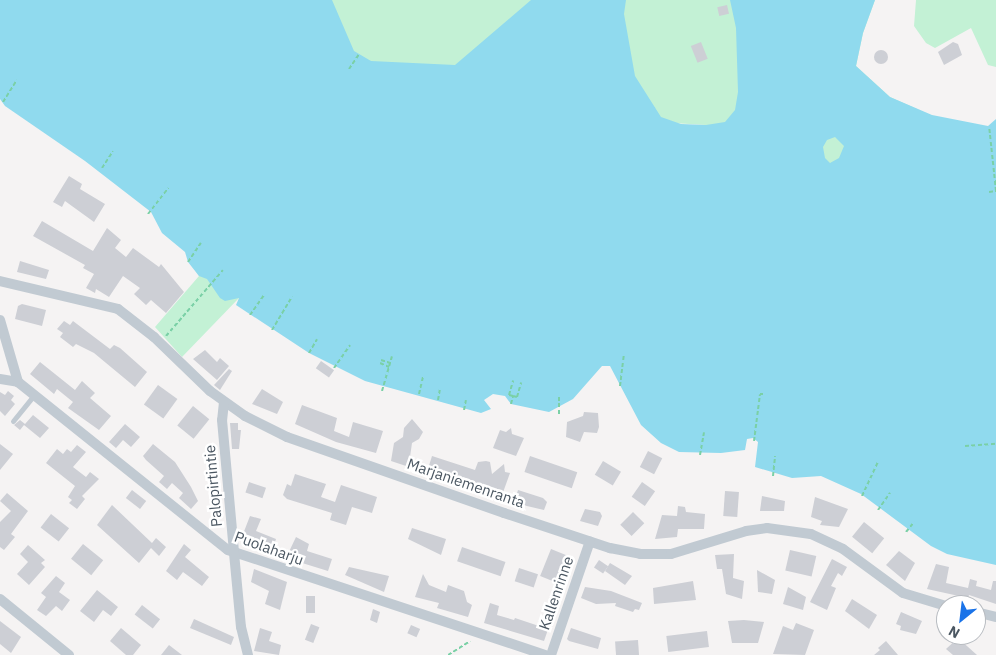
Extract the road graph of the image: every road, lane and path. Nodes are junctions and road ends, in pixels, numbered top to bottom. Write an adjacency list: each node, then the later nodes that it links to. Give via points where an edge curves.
1 (359, 54): 2 (path)
2 (349, 69)
3 (17, 80): 4 (path)
4 (3, 102)
5 (988, 126): 9 (path, via 996,191)
6 (113, 152): 7 (path)
7 (102, 168)
8 (168, 188): 10 (path)
9 (988, 192)
10 (148, 214)
11 (201, 243): 12 (path)
12 (188, 262)
13 (223, 270): 21 (path)
14 (0, 281): 21 (street, Marjaniemenranta, via 112,307 126,314)
15 (264, 296): 17 (path)
16 (292, 297): 19 (path)
17 (250, 315)
18 (0, 320): 34 (street)
19 (272, 330)
20 (318, 339): 23 (path)
21 (159, 343): 46 (street, Marjaniemenranta)
22 (350, 345): 30 (path)
23 (309, 353)
24 (624, 354): 36 (path)
25 (392, 356): 28 (path)
26 (381, 360): 28 (path)
27 (380, 363): 29 (path)
28 (390, 363): 29 (path)
29 (388, 367): 38 (path)
30 (334, 368)
31 (423, 376): 39 (path)
32 (0, 379): 34 (street, Puolaharju)
33 (513, 381): 42 (path, via 509,395)
34 (18, 382): 41 (street, Puolaharju)
35 (521, 383): 42 (path, via 517,397)
36 (620, 386)
37 (440, 390): 44 (path)
38 (382, 391)
39 (419, 394)
40 (763, 394): 52 (path, via 760,394)
41 (34, 395): 50 (lane); 65 (street, Puolaharju)
42 (513, 396): 47 (path)
43 (559, 397): 49 (path)
44 (438, 400)
45 (466, 400): 48 (path)
46 (224, 402): 64 (street, Marjaniemenranta, via 287,437); 65 (street, Palopirtintie, via 222,420)
47 (511, 404)
48 (464, 410)
49 (559, 414)
50 (13, 421)
51 (704, 432): 55 (path)
52 (754, 440)
53 (996, 444): 54 (path)
54 (965, 446)
55 (700, 455)
56 (775, 456): 58 (path)
57 (878, 462): 60 (path)
58 (773, 476)
59 (890, 493): 61 (path)
60 (862, 496)
61 (878, 510)
62 (914, 522): 63 (path)
63 (906, 532)
64 (590, 541): 67 (street, Marjaniemenranta, via 627,552 671,554 746,531 786,529 824,539 843,548 903,592); 73 (street, Kallenrinne)
65 (234, 553): 70 (street, Palopirtintie, via 241,627); 72 (street, Puolaharju)
66 (0, 599): 69 (street)
67 (936, 603)
68 (470, 641): 71 (path)
69 (69, 655)
70 (248, 655)
71 (448, 655)
72 (545, 655)
73 (551, 655)

